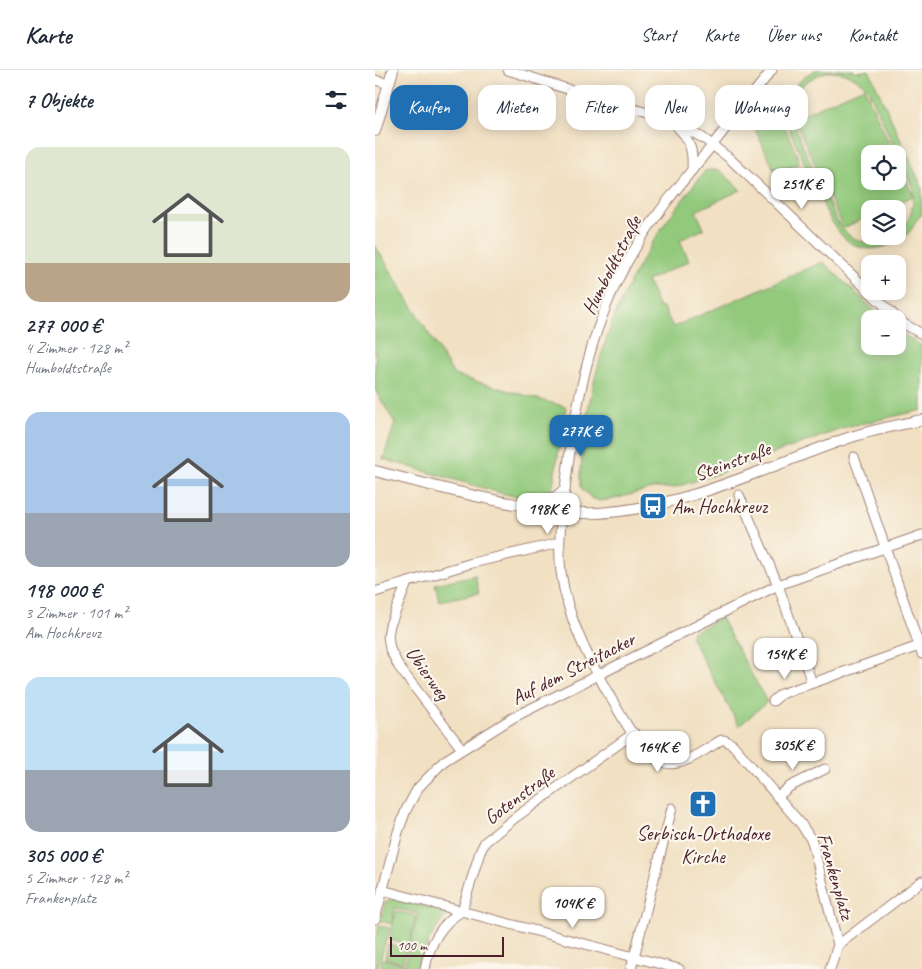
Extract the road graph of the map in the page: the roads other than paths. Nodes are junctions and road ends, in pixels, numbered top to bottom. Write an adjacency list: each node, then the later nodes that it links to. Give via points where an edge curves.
1 (393, 70): 5 (main road)
2 (508, 70): 6 (street)
3 (772, 70): 10 (street, Humboldtstraße)
4 (375, 80): 5 (street)
5 (389, 84): 9 (main road)
6 (645, 112)
7 (680, 130): 11 (street, via 686,135 693,156)
8 (687, 130): 10 (street)
9 (375, 131)
10 (713, 145): 11 (street, Humboldtstraße); 12 (street, via 903,324)
11 (692, 170): 16 (street, Humboldtstraße, via 655,217 613,288 587,363)
12 (922, 334)
13 (922, 420): 19 (main road, Steinstraße, via 851,437 701,492 653,506 597,513)
14 (854, 457): 22 (street)
15 (375, 471): 18 (main road, Steinstraße, via 485,499)
16 (565, 489): 18 (main road); 19 (street, Humboldtstraße)
17 (739, 495): 24 (street)
18 (542, 509): 19 (main road, Steinstraße)
19 (562, 512): 21 (street, Humboldtstraße)
20 (922, 535): 22 (street, Auf dem Streitacker)
21 (559, 543): 23 (street); 27 (street, Humboldtstraße, via 568,605 575,629)
22 (885, 548): 24 (street, Auf dem Streitacker); 26 (street)
23 (407, 582): 25 (street); 31 (street, Ubierweg, via 390,625 390,649 399,667)
24 (777, 585): 27 (street, Auf dem Streitacker); 28 (street)
25 (375, 592)
26 (921, 648): 28 (street)
27 (597, 675): 30 (street, Humboldtstraße); 31 (street, Auf dem Streitacker, via 514,717)
28 (812, 683): 29 (street, via 781,694)
29 (773, 701)
30 (634, 733): 32 (street, Humboldtstraße, via 651,755 660,761 672,764); 38 (street, Gotenstraße, via 485,842)
31 (463, 749): 37 (street, Auf dem Streitacker, via 444,761 418,788 398,832)
32 (692, 758): 34 (street, Frankenplatz, via 720,741 727,741)
33 (825, 769): 34 (street, via 789,787)
34 (777, 797): 40 (street, Frankenplatz, via 812,841)
35 (672, 808): 41 (street)
36 (922, 881): 40 (street)
37 (382, 890): 38 (street); 39 (street, Auf dem Streitacker)
38 (462, 911): 41 (street); 42 (street, via 438,933)
39 (375, 919)
40 (838, 945): 45 (street)
41 (634, 957): 43 (street); 44 (street)
42 (425, 969)
43 (631, 969)
44 (679, 969)
45 (830, 969)

